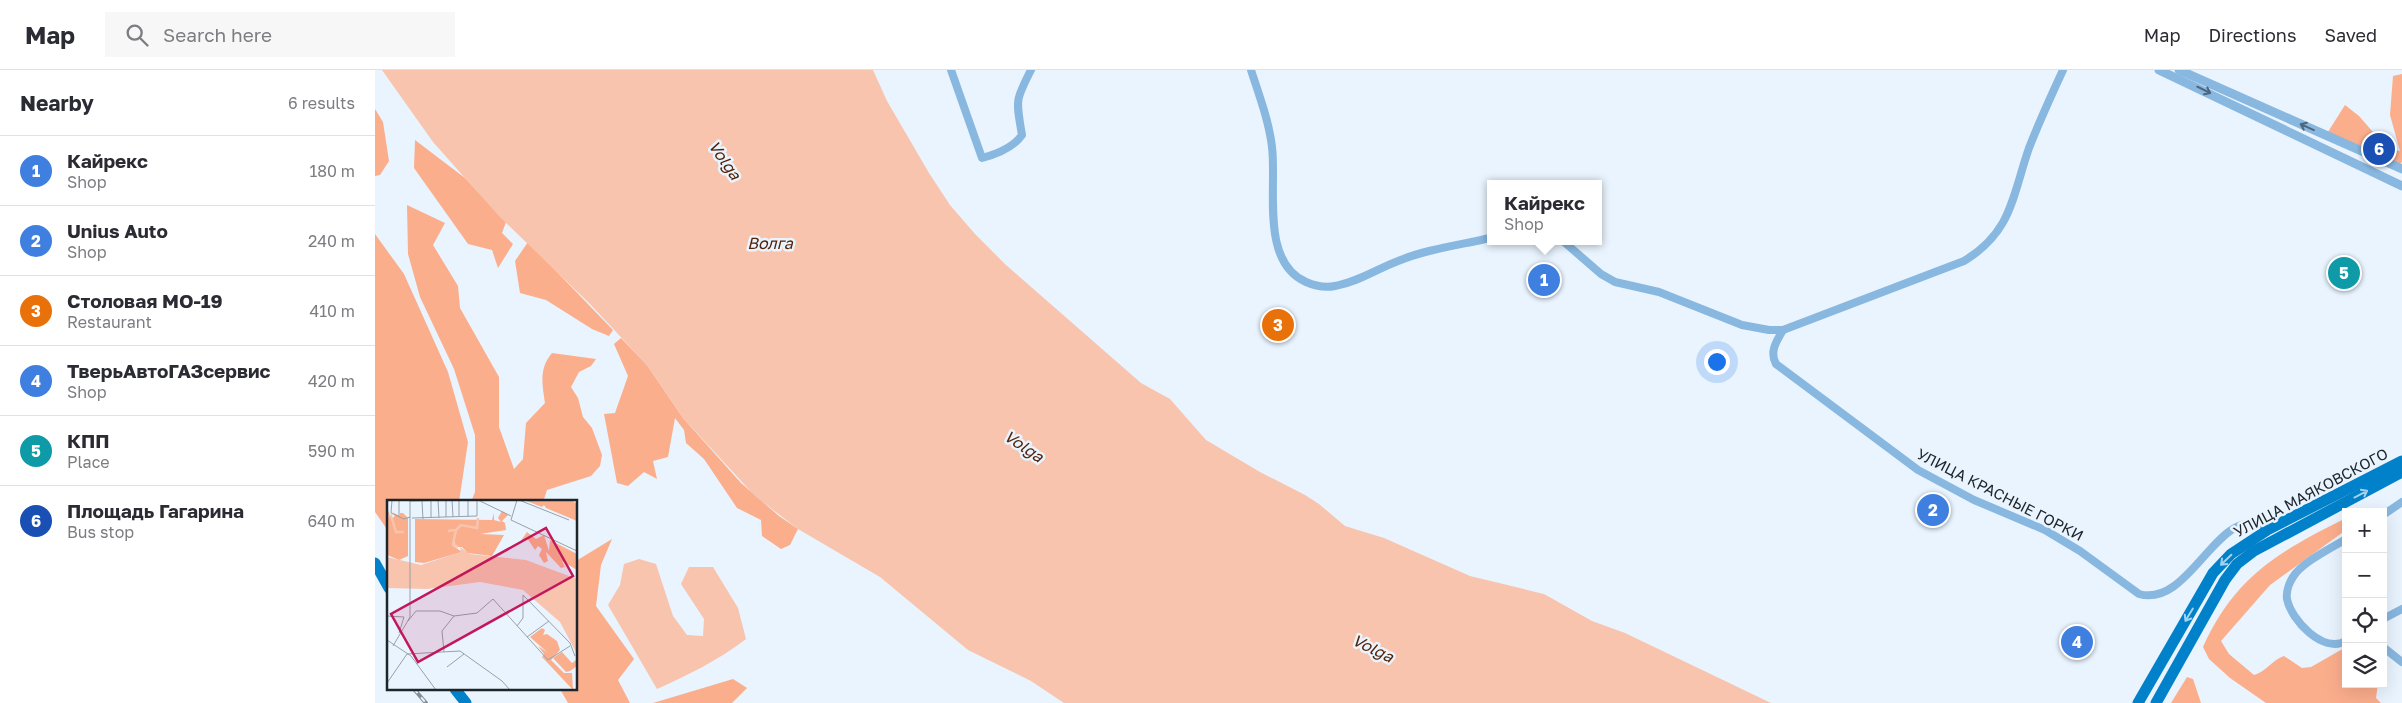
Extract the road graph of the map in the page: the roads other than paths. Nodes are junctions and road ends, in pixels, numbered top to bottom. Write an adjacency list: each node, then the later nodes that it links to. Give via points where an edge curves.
1 (951, 70): 2 (street, via 982,158 1003,150 1018,141 1022,134 1017,103)
2 (1031, 70)
3 (1251, 70): 9 (street, via 1272,148 1274,228 1283,263 1296,277 1319,286 1335,286 1423,253)
4 (2063, 70): 11 (street, via 2029,149 2009,214 1985,246 1963,261)
5 (2159, 70): 8 (street, one-way to 8)
6 (2179, 70): 7 (street, one-way to 6)
7 (2402, 169)
8 (2402, 186)
9 (1487, 239)
10 (1568, 245): 11 (street, via 1615,282 1659,292 1746,327)
11 (1783, 330): 16 (street, УЛИЦА КРАСНЫЕ ГОРКИ, via 1774,348 1776,364 1902,459 1974,500 2065,541 2139,594 2153,596 2171,589 2236,527 2249,523)
12 (2402, 461): 16 (main road, УЛИЦА МАЯКОВСКОГО)
13 (2402, 472): 28 (main road, УЛИЦА МАЯКОВСКОГО, one-way to 13, via 2237,564 2254,551)
14 (2402, 502): 15 (street)
15 (2387, 512)
16 (2269, 529): 27 (main road, УЛИЦА МАЯКОВСКОГО, one-way to 27, via 2241,546 2213,573)
17 (2342, 542): 22 (street, via 2299,570 2292,578 2287,597 2289,605 2313,636 2330,644)
18 (375, 563): 19 (main road)
19 (387, 584)
20 (2402, 609): 21 (street)
21 (2387, 618)
22 (2342, 642)
23 (2387, 650): 24 (street)
24 (2402, 662)
25 (456, 690): 26 (main road)
26 (466, 703)
27 (2138, 703)
28 (2155, 703)

